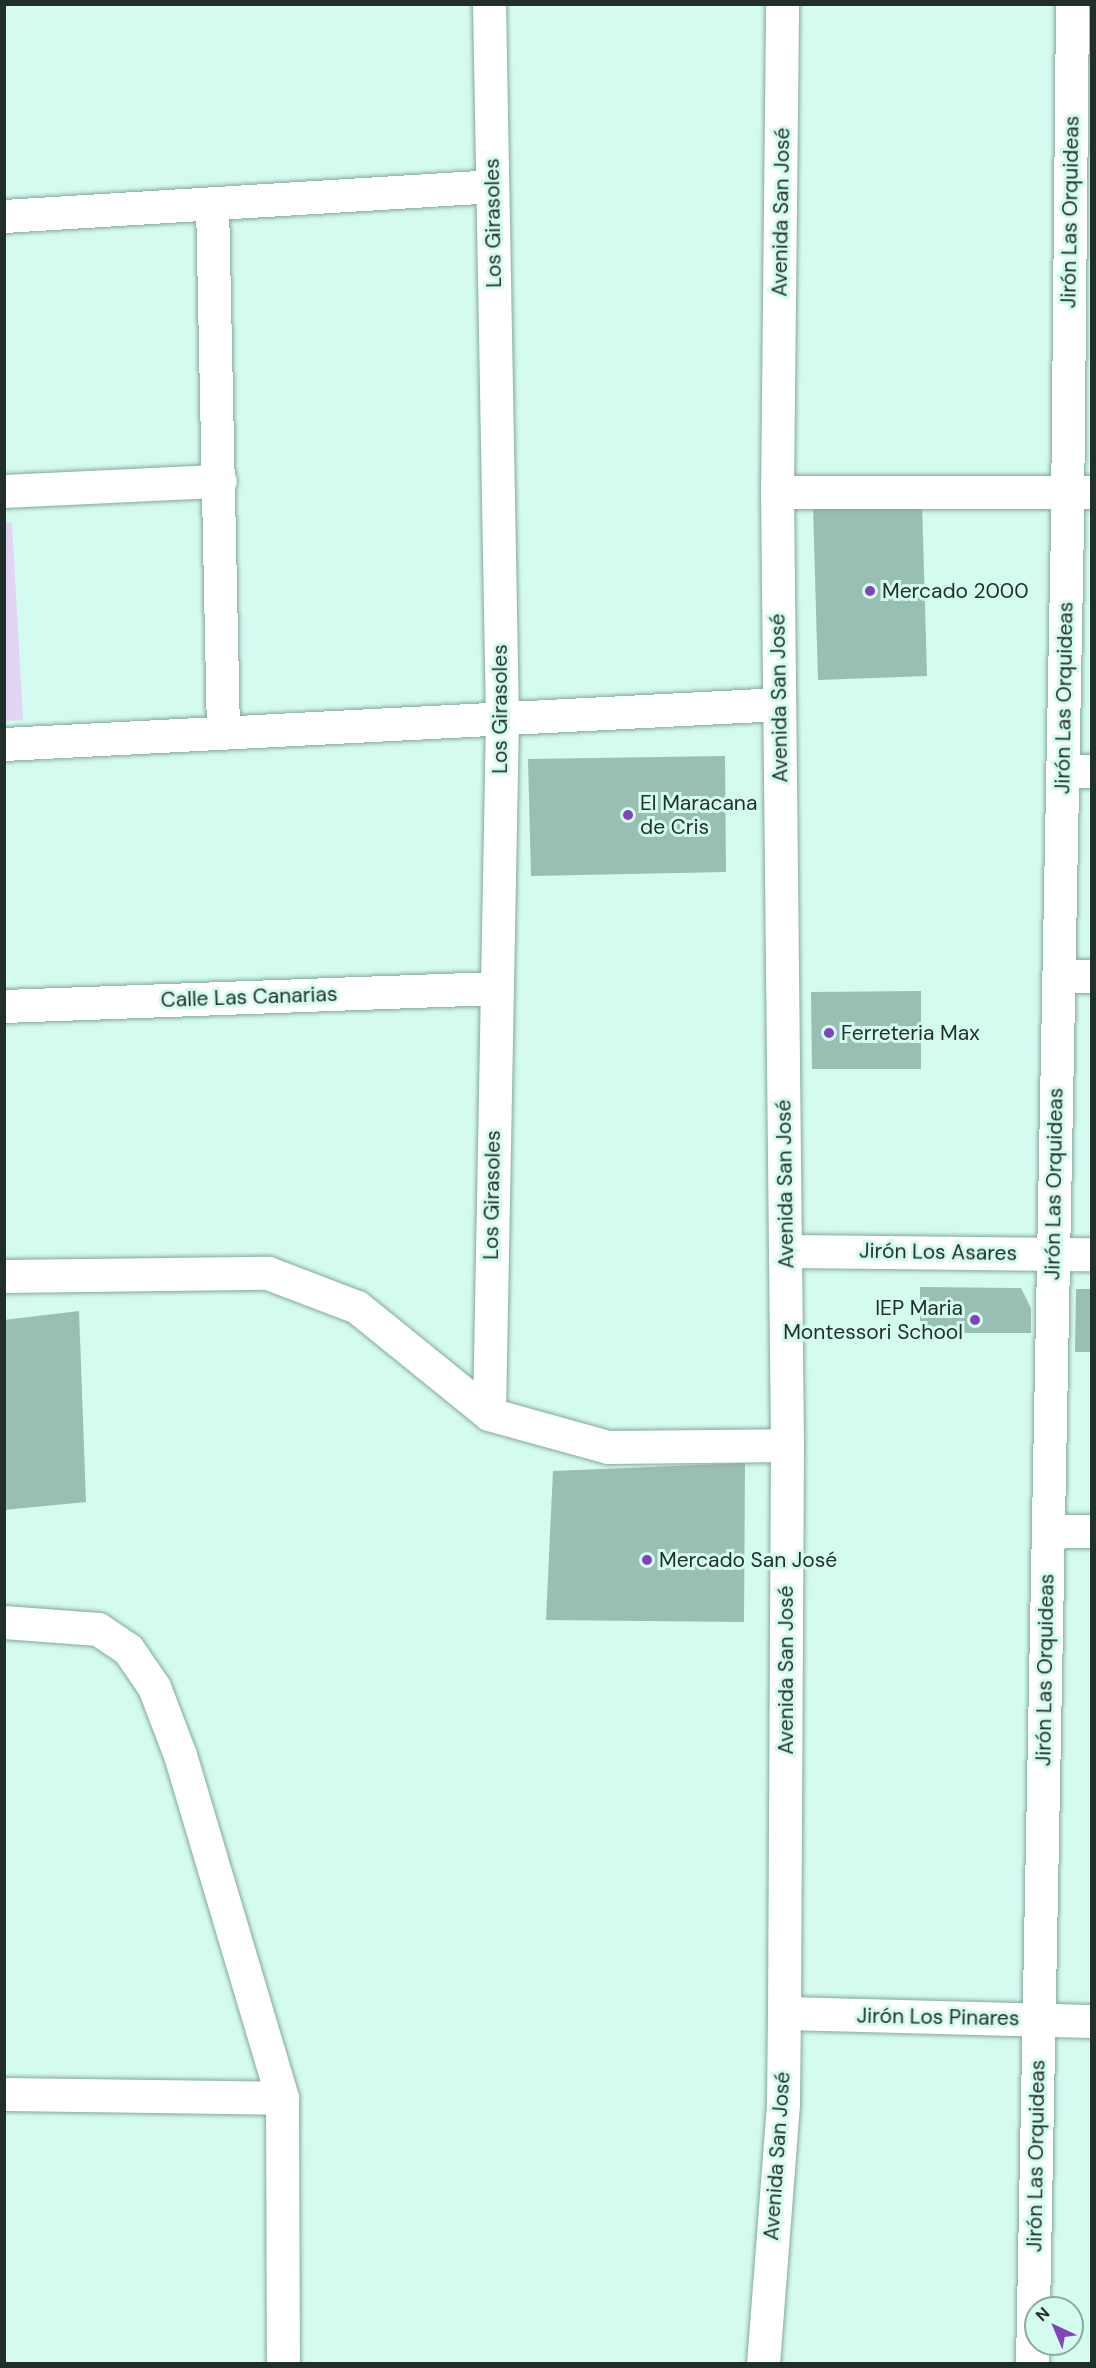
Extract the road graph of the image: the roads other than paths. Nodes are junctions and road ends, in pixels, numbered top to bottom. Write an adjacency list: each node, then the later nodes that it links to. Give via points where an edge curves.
1 (489, 4): 4 (street, Los Girasoles)
2 (782, 4): 10 (street, Avenida San José)
3 (1072, 4): 7 (street, Jirón Las Orquideas)
4 (492, 186): 5 (street); 13 (street, Los Girasoles)
5 (212, 203): 6 (street); 8 (street)
6 (4, 216)
7 (1081, 220): 11 (street, Jirón Las Orquideas)
8 (220, 481): 9 (street); 14 (street)
9 (4, 491)
10 (777, 492): 11 (street); 12 (street, Avenida San José)
11 (1080, 492): 16 (street, Jirón Las Orquideas)
12 (779, 704): 13 (street); 21 (street, Avenida San José)
13 (502, 719): 14 (street); 19 (street, Los Girasoles)
14 (223, 733): 15 (street)
15 (4, 744)
16 (1077, 771): 17 (street, Jirón Las Orquideas)
17 (1058, 976): 18 (street); 22 (street, Jirón Las Orquideas)
18 (1092, 976)
19 (495, 988): 20 (street, Calle Las Canarias); 25 (street, Los Girasoles)
20 (4, 1006)
21 (785, 1251): 22 (street, Jirón Los Asares); 26 (street, Avenida San José)
22 (1053, 1254): 23 (street, Jirón Los Asares); 27 (street, Jirón Las Orquideas)
23 (1092, 1254)
24 (4, 1276): 25 (street, via 268,1273 357,1307)
25 (489, 1414): 26 (street, via 608,1448)
26 (787, 1444): 30 (street, Avenida San José)
27 (1048, 1531): 28 (street); 31 (street, Jirón Las Orquideas)
28 (1092, 1531)
29 (4, 1622): 34 (street, via 98,1629 128,1650 154,1687 180,1755)
30 (784, 2013): 31 (street, Jirón Los Pinares); 36 (street, Avenida San José, via 783,2103)
31 (1038, 2019): 32 (street, Jirón Los Pinares); 37 (street, Jirón Las Orquideas)
32 (1092, 2021)
33 (4, 2094): 34 (street)
34 (282, 2098): 35 (street)
35 (283, 2364)
36 (763, 2364)
37 (1032, 2364)

